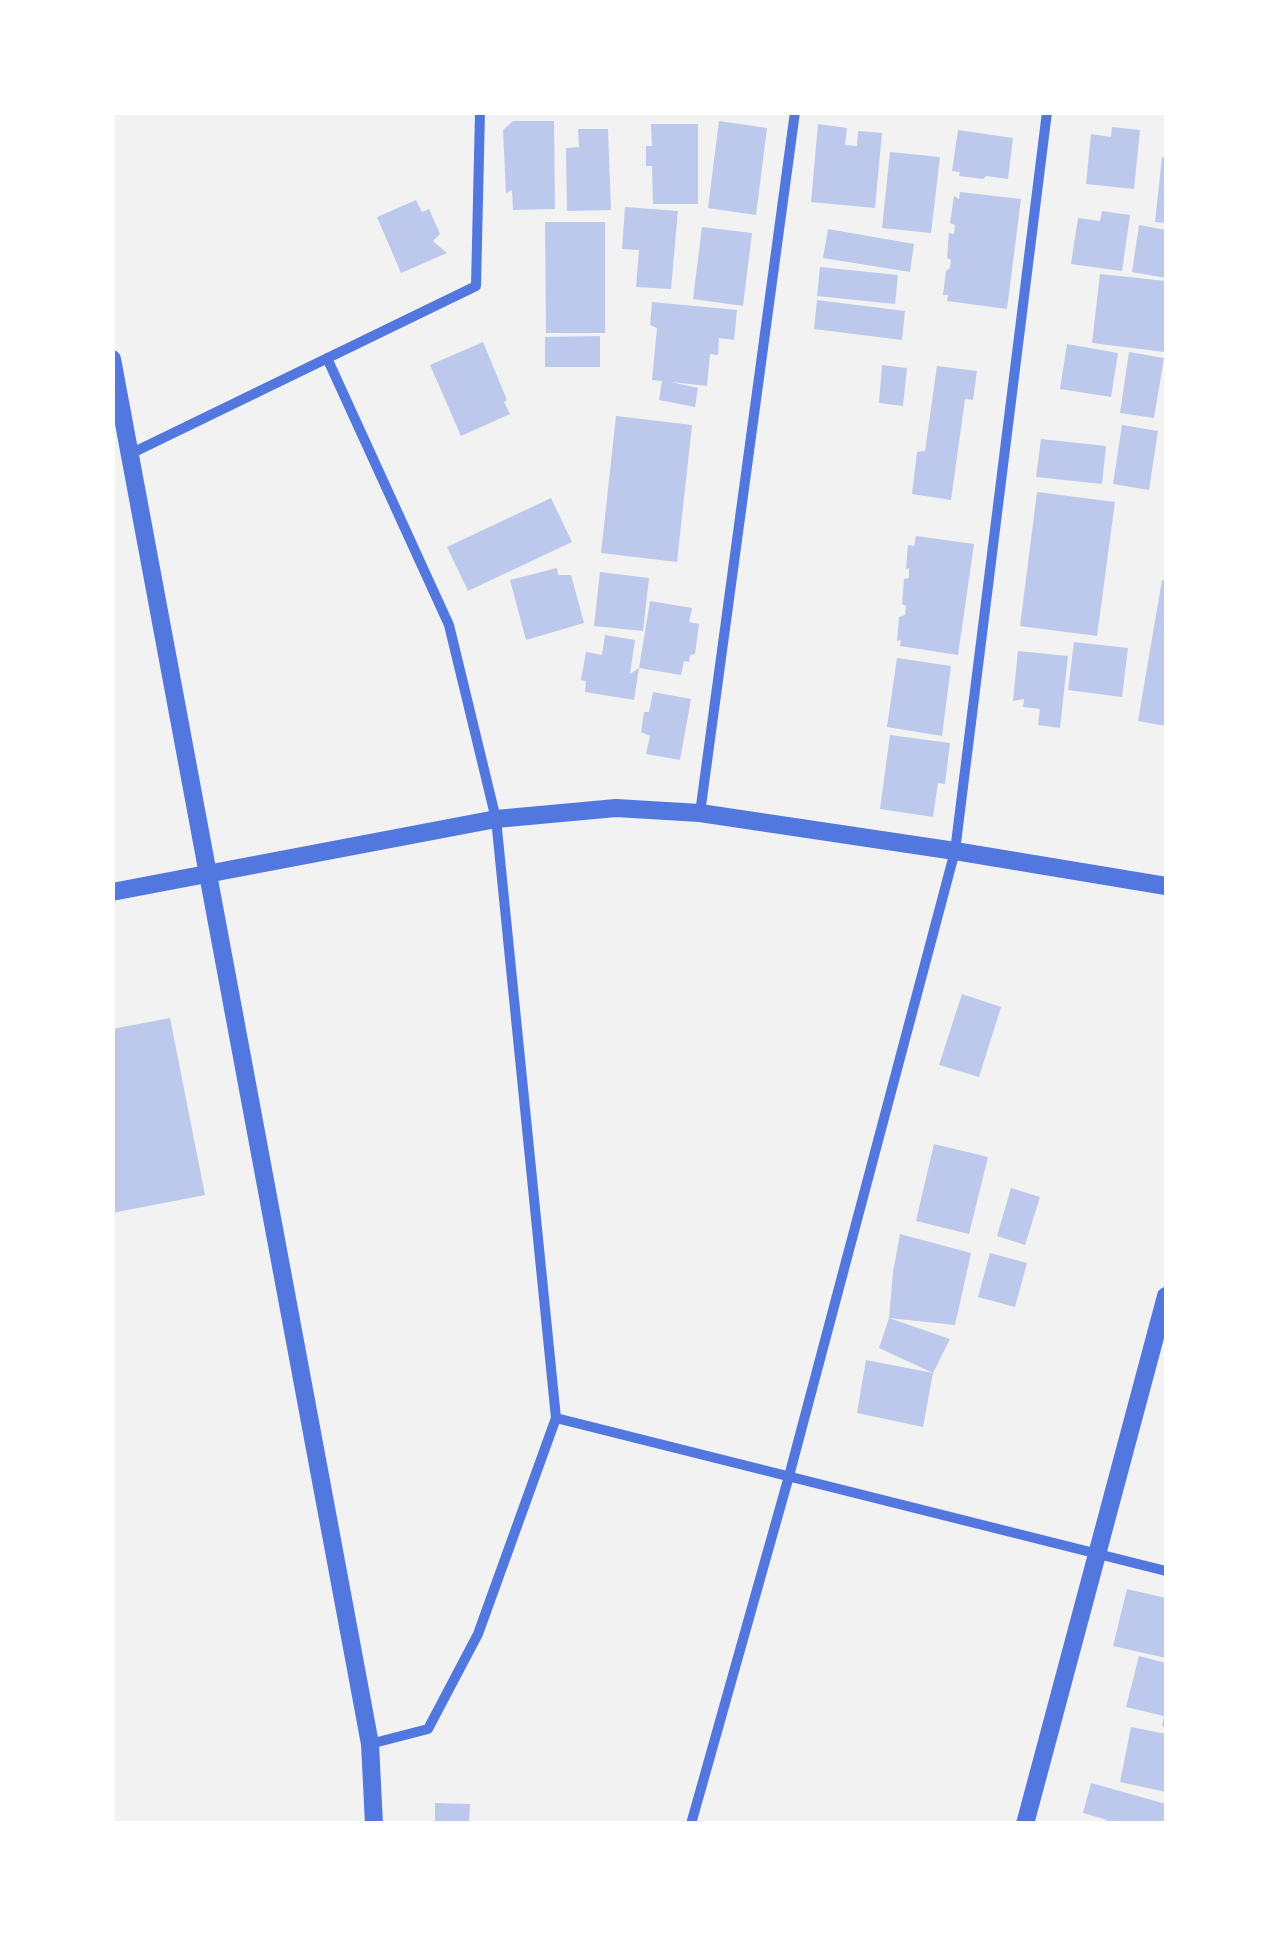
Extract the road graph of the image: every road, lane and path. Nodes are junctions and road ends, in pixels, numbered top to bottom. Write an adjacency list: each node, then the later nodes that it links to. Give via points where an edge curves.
1 (480, 112): 5 (street, via 476,286)
2 (795, 112): 7 (street)
3 (1047, 112): 9 (street)
4 (112, 358): 6 (street)
5 (327, 358): 6 (street); 8 (street, via 449,625)
6 (130, 454): 10 (street)
7 (700, 813): 8 (street, via 616,808); 9 (street)
8 (496, 819): 10 (street); 14 (street)
9 (955, 851): 11 (street); 15 (street)
10 (208, 874): 12 (street); 18 (street)
11 (1166, 886)
12 (112, 892)
13 (1166, 1296): 16 (street)
14 (556, 1418): 15 (street); 18 (street, via 478,1634 428,1729)
15 (789, 1476): 16 (street); 20 (street)
16 (1097, 1553): 17 (street); 21 (street)
17 (1166, 1571)
18 (370, 1744): 19 (street)
19 (374, 1824)
20 (691, 1824)
21 (1025, 1824)

